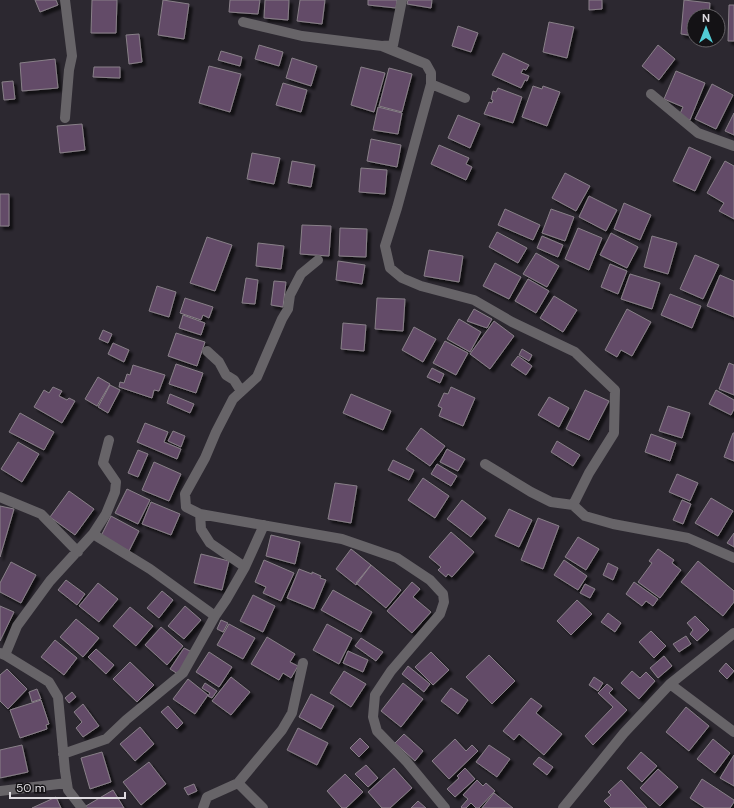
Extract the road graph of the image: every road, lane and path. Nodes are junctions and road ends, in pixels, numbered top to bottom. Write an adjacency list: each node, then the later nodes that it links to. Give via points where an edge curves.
1 (64, 0): 8 (street, via 72,56)
2 (402, 0): 4 (street, via 393,45)
3 (243, 22): 4 (street, via 302,36)
4 (382, 46): 5 (street, via 426,64 431,73)
5 (431, 84): 7 (street); 16 (street, via 385,246 390,268 402,278 421,286 474,300 574,352 615,390 614,433)
6 (651, 94): 9 (street, via 698,133)
7 (465, 98)
8 (65, 118)
9 (734, 146)
10 (318, 260): 12 (street, via 301,274 290,295 288,309 258,378)
11 (207, 350): 12 (street)
12 (242, 391): 17 (street, via 233,399 206,458 185,494 186,506)
13 (109, 440): 19 (street, via 103,463 116,482 115,492 106,514)
14 (486, 464): 16 (street, via 551,502)
15 (0, 497): 20 (street, via 41,514)
16 (573, 505): 21 (street, via 585,516 688,538)
17 (200, 514): 18 (street); 22 (street, via 201,529 210,543)
18 (264, 525): 22 (street); 36 (street, via 342,539 398,558 430,580 443,594 444,602 440,614 391,671 375,695 373,717 377,731)
19 (93, 534): 20 (street); 23 (street, via 150,569)
20 (78, 552): 25 (street, via 50,582 17,626)
21 (734, 558)
22 (245, 568): 23 (street)
23 (215, 616): 29 (street, via 183,673 106,739)
24 (734, 632): 27 (street)
25 (3, 654): 29 (street, via 49,682 58,697)
26 (303, 662): 31 (street, via 292,713 282,730)
27 (670, 684): 28 (street); 37 (street, via 624,733)
28 (734, 732)
29 (63, 754): 30 (street)
30 (67, 783): 32 (street); 33 (street, via 68,790)
31 (238, 783): 34 (street, via 207,797); 35 (street)
32 (0, 791)
33 (82, 808)
34 (203, 808)
35 (263, 808)
36 (445, 808)
37 (563, 808)

